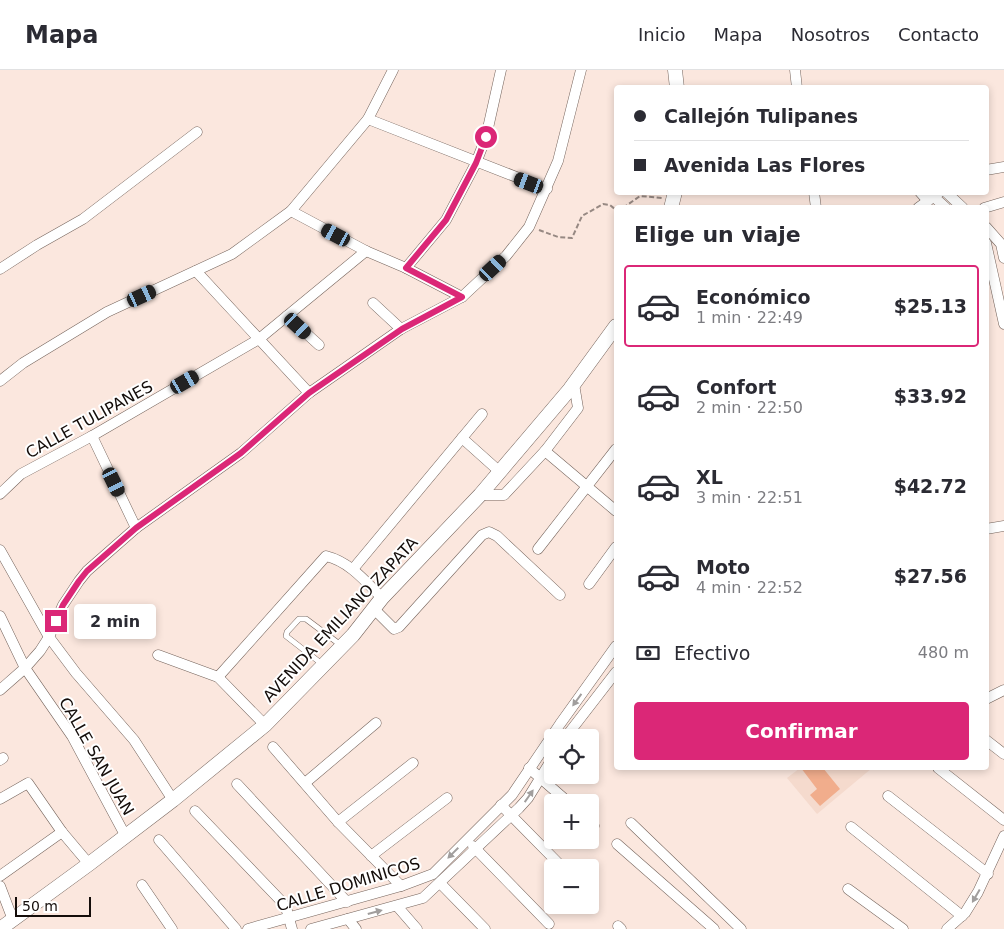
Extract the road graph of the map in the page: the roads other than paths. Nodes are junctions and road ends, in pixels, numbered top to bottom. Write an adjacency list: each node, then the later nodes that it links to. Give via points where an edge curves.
1 (393, 70): 8 (street)
2 (501, 70): 10 (street, via 486,137)
3 (581, 70): 13 (street, via 558,161)
4 (675, 70): 6 (main road)
5 (795, 70): 7 (street)
6 (677, 85)
7 (797, 85)
8 (368, 119): 10 (street); 20 (street)
9 (197, 132): 26 (street, via 83,219)
10 (476, 163): 13 (street); 25 (street, via 446,220)
11 (1004, 167): 12 (street)
12 (989, 170)
13 (547, 189): 29 (street, via 529,227 506,256)
14 (949, 195): 18 (street)
15 (934, 197): 17 (street)
16 (1004, 202): 19 (street)
17 (922, 205)
18 (961, 205)
19 (989, 206)
20 (291, 210): 22 (street); 27 (street, via 232,254)
21 (989, 231): 24 (street, via 1001,244)
22 (366, 251): 25 (street); 31 (street, CALLE TULIPANES)
23 (989, 254): 28 (street)
24 (1004, 258)
25 (406, 268): 29 (street)
26 (0, 269)
27 (196, 271): 35 (street); 37 (street, via 107,312)
28 (1001, 294): 32 (street)
29 (462, 297): 33 (street)
30 (373, 303): 33 (street)
31 (287, 316): 35 (street, CALLE TULIPANES); 36 (street)
32 (1004, 324)
33 (402, 329): 39 (street)
34 (614, 332): 38 (main road, AVENIDA EMILIANO ZAPATA)
35 (259, 339): 39 (street); 41 (street, CALLE TULIPANES)
36 (319, 345)
37 (0, 380)
38 (574, 384): 43 (street, via 578,408); 45 (main road, AVENIDA EMILIANO ZAPATA)
39 (309, 393): 51 (street, via 241,453)
40 (482, 414): 42 (street)
41 (92, 436): 47 (street, CALLE TULIPANES, via 21,474); 51 (street)
42 (462, 438): 45 (street); 56 (street)
43 (546, 451): 46 (street); 48 (street, via 504,495)
44 (614, 451): 46 (street)
45 (500, 472): 48 (main road, AVENIDA EMILIANO ZAPATA)
46 (586, 485): 49 (street); 53 (street)
47 (0, 494)
48 (480, 496): 59 (main road, AVENIDA EMILIANO ZAPATA)
49 (614, 509)
50 (1004, 526): 52 (street)
51 (136, 528): 61 (street, via 79,581 63,605)
52 (989, 528)
53 (538, 549)
54 (0, 550): 61 (street)
55 (614, 550): 57 (street)
56 (353, 569): 59 (street); 68 (street, via 339,559 326,556)
57 (589, 584)
58 (560, 595): 59 (street, via 489,532 482,535 399,627 394,629 390,626)
59 (378, 604): 62 (main road, AVENIDA EMILIANO ZAPATA)
60 (0, 616): 66 (street, CALLE SAN JUAN)
61 (49, 637): 66 (street); 91 (street, via 134,740)
62 (342, 646): 65 (main road, AVENIDA EMILIANO ZAPATA); 65 (lane, via 306,619 299,619 286,636)
63 (614, 649): 69 (street, CALLE DOMINICOS)
64 (158, 655): 68 (street)
65 (324, 665): 75 (main road, AVENIDA EMILIANO ZAPATA)
66 (25, 668): 71 (street); 100 (street, CALLE SAN JUAN, via 72,736)
67 (614, 675): 70 (street)
68 (218, 677): 75 (street)
69 (592, 680): 70 (street); 81 (street, CALLE DOMINICOS, one-way to 81)
70 (604, 688): 76 (street)
71 (0, 690)
72 (1004, 690): 73 (street)
73 (989, 698)
74 (376, 723): 85 (street)
75 (265, 725): 91 (main road, AVENIDA EMILIANO ZAPATA)
76 (572, 729)
77 (989, 742): 79 (street)
78 (273, 747): 85 (street)
79 (1004, 754)
80 (413, 763): 96 (street)
81 (529, 768): 84 (street); 92 (street, CALLE DOMINICOS, via 512,795)
82 (941, 770): 95 (street)
83 (544, 772): 84 (street, CALLE DOMINICOS)
84 (541, 777): 87 (street); 94 (street, CALLE DOMINICOS, one-way to 84)
85 (305, 783): 96 (street)
86 (237, 784): 116 (street)
87 (559, 794)
88 (888, 796): 109 (street)
89 (446, 798): 106 (street)
90 (0, 799): 99 (street, via 28,783)
91 (173, 800): 100 (main road, AVENIDA EMILIANO ZAPATA)
92 (501, 805): 94 (street); 102 (street, CALLE DOMINICOS)
93 (195, 811): 119 (street, via 283,903)
94 (511, 816): 105 (street, CALLE DOMINICOS); 107 (street)
95 (1004, 820)
96 (338, 822): 106 (street)
97 (631, 823): 133 (street)
98 (851, 827): 118 (street)
99 (62, 832): 108 (street); 110 (street)
100 (125, 835): 108 (main road, AVENIDA EMILIANO ZAPATA)
101 (1004, 836): 109 (street)
102 (467, 839): 105 (street); 114 (street, CALLE DOMINICOS, one-way to 114, via 433,874)
103 (159, 840): 125 (street)
104 (617, 844): 132 (street)
105 (476, 850): 111 (street, CALLE DOMINICOS); 122 (street)
106 (371, 856): 114 (street)
107 (554, 859)
108 (89, 864): 121 (main road, AVENIDA EMILIANO ZAPATA)
109 (988, 874): 118 (street, one-way to 118)
110 (0, 876)
111 (440, 883): 117 (street, CALLE DOMINICOS, via 423,898); 131 (street)
112 (142, 885): 124 (street)
113 (0, 886): 121 (street)
114 (401, 886): 116 (street, CALLE DOMINICOS)
115 (848, 889): 134 (street)
116 (347, 902): 119 (street, CALLE DOMINICOS)
117 (396, 906): 120 (street, CALLE DOMINICOS, one-way to 117); 130 (street)
118 (962, 916): 135 (street)
119 (290, 918): 126 (street, CALLE DOMINICOS); 127 (street)
120 (348, 919): 128 (street, CALLE DOMINICOS); 129 (street)
121 (13, 920): 123 (main road, AVENIDA EMILIANO ZAPATA)
122 (550, 924)
123 (0, 929)
124 (172, 929)
125 (236, 929)
126 (248, 929)
127 (292, 929)
128 (310, 929)
129 (356, 929)
130 (417, 929)
131 (486, 929)
132 (714, 929)
133 (741, 929)
134 (903, 929)
135 (947, 929)

